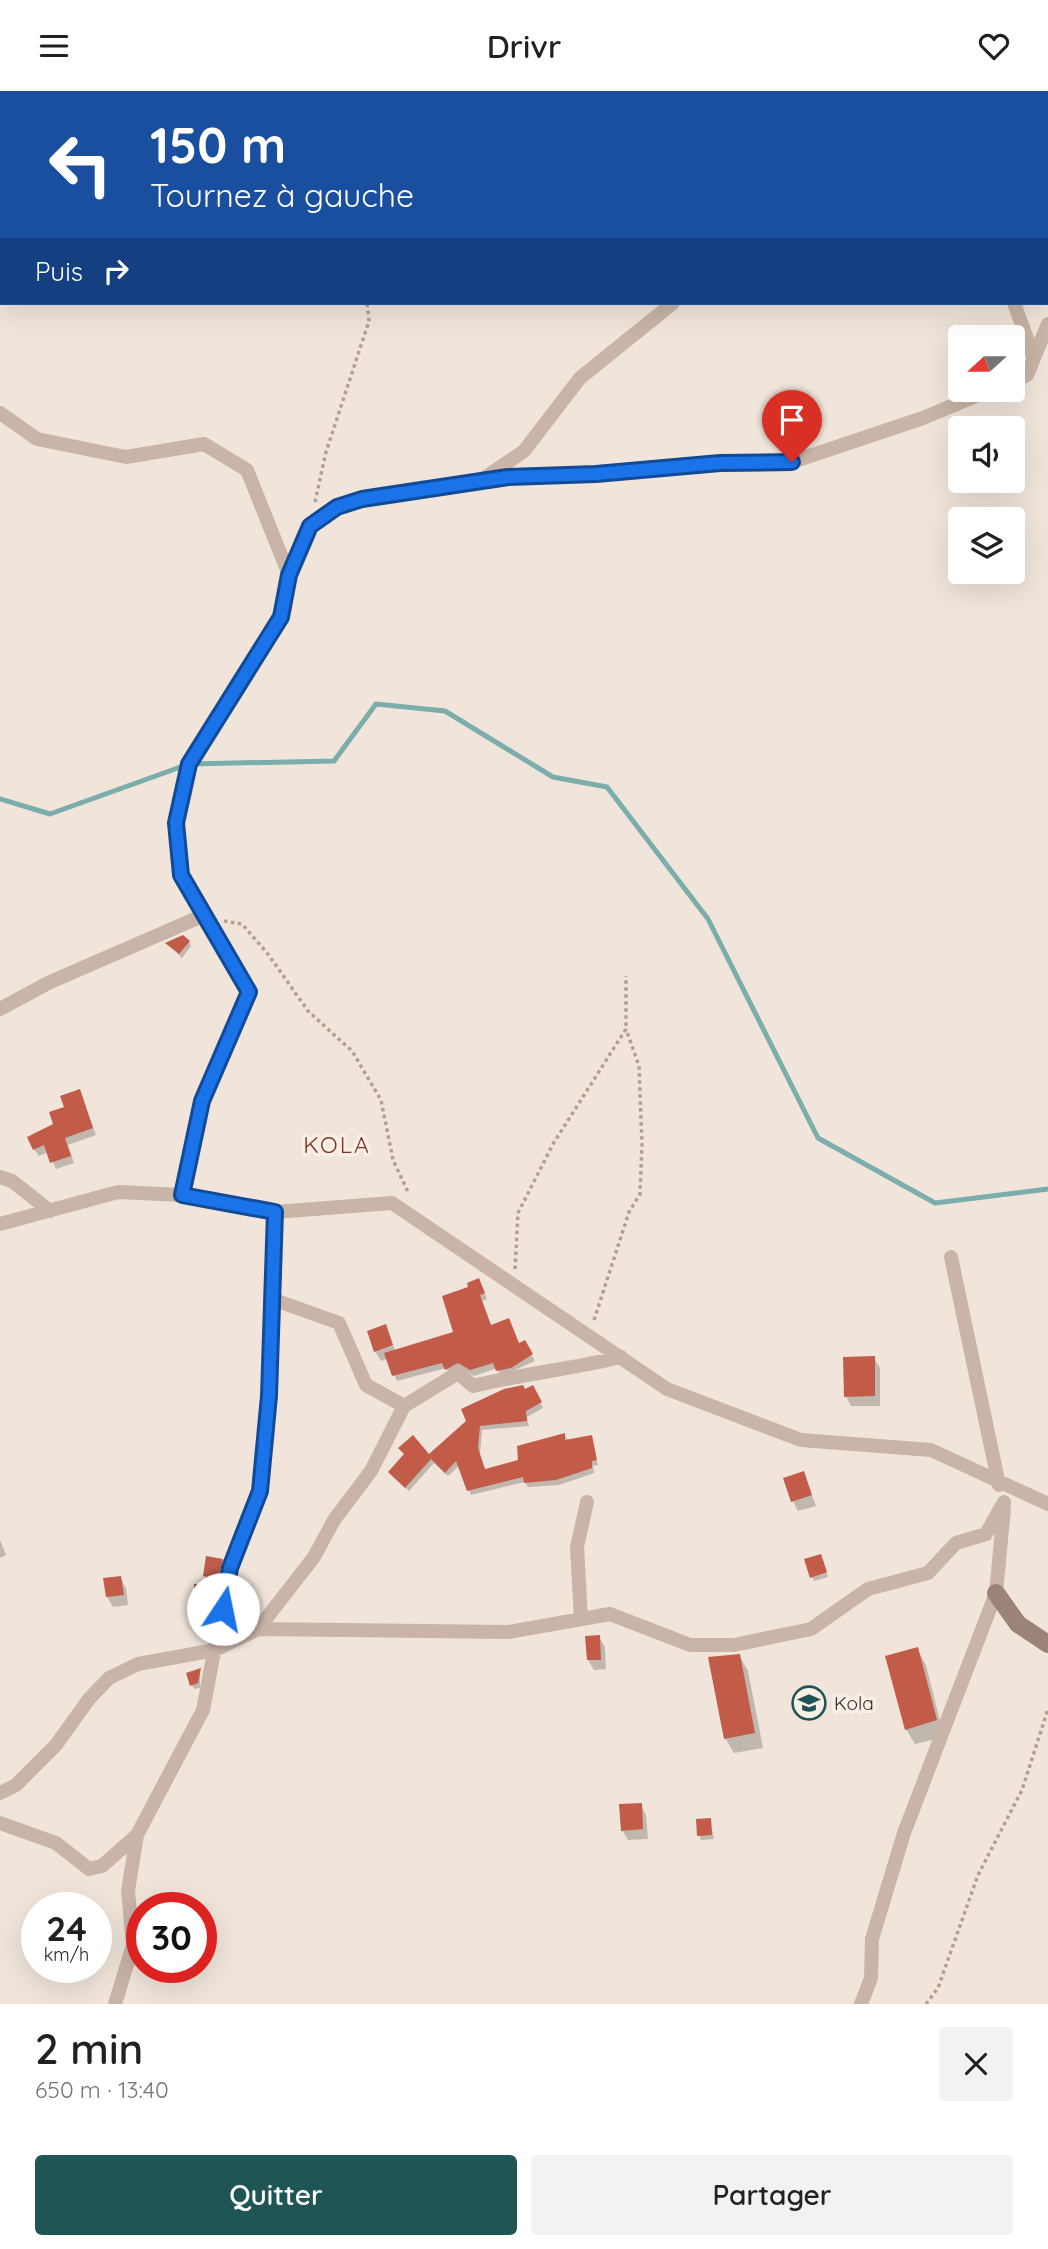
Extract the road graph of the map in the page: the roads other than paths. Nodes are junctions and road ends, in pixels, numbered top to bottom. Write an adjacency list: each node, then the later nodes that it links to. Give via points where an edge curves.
1 (671, 305): 8 (street, via 580,379 524,451)
2 (1015, 305): 4 (street)
3 (1048, 324): 4 (street)
4 (1034, 358): 5 (street)
5 (1026, 375)
6 (959, 403): 8 (street, via 792,462)
7 (0, 413): 9 (street, via 37,439 126,457 204,444 247,470)
8 (479, 481): 9 (street, via 337,507 310,526)
9 (289, 575): 10 (street, via 281,617 189,764 176,823 181,875)
10 (202, 916): 11 (street, via 48,983); 13 (street, via 214,927 249,992 202,1101)
11 (0, 1009)
12 (0, 1177): 14 (street)
13 (182, 1195): 14 (street, via 118,1192); 15 (street)
14 (50, 1211): 16 (street)
15 (275, 1212): 18 (street); 19 (street, via 392,1203)
16 (0, 1224)
17 (951, 1257): 21 (street)
18 (272, 1299): 20 (street, via 339,1323 366,1385); 29 (street, via 260,1491 230,1568)
19 (621, 1357): 20 (street, via 473,1385 458,1373); 21 (street, via 667,1388 800,1440 931,1450)
20 (404, 1406): 27 (street, via 371,1471 334,1520 314,1557)
21 (997, 1480): 23 (street); 24 (street)
22 (587, 1502): 26 (street, via 577,1547)
23 (1004, 1502): 25 (street); 26 (street, via 986,1534 956,1543 929,1573 868,1589 811,1629 734,1645 690,1645 610,1614)
24 (1048, 1504)
25 (996, 1593): 28 (street, via 1018,1624); 34 (street, via 904,1833 872,1939 871,1978)
26 (581, 1619): 27 (street, via 508,1632)
27 (258, 1629): 29 (street)
28 (1048, 1644)
29 (215, 1650): 30 (street, via 138,1664 109,1678 56,1745 16,1784); 32 (street, via 203,1710)
30 (0, 1793)
31 (0, 1823): 32 (street, via 56,1843 89,1869 102,1866)
32 (137, 1835): 33 (street, via 128,1891 134,1945)
33 (114, 2004)
34 (861, 2004)

